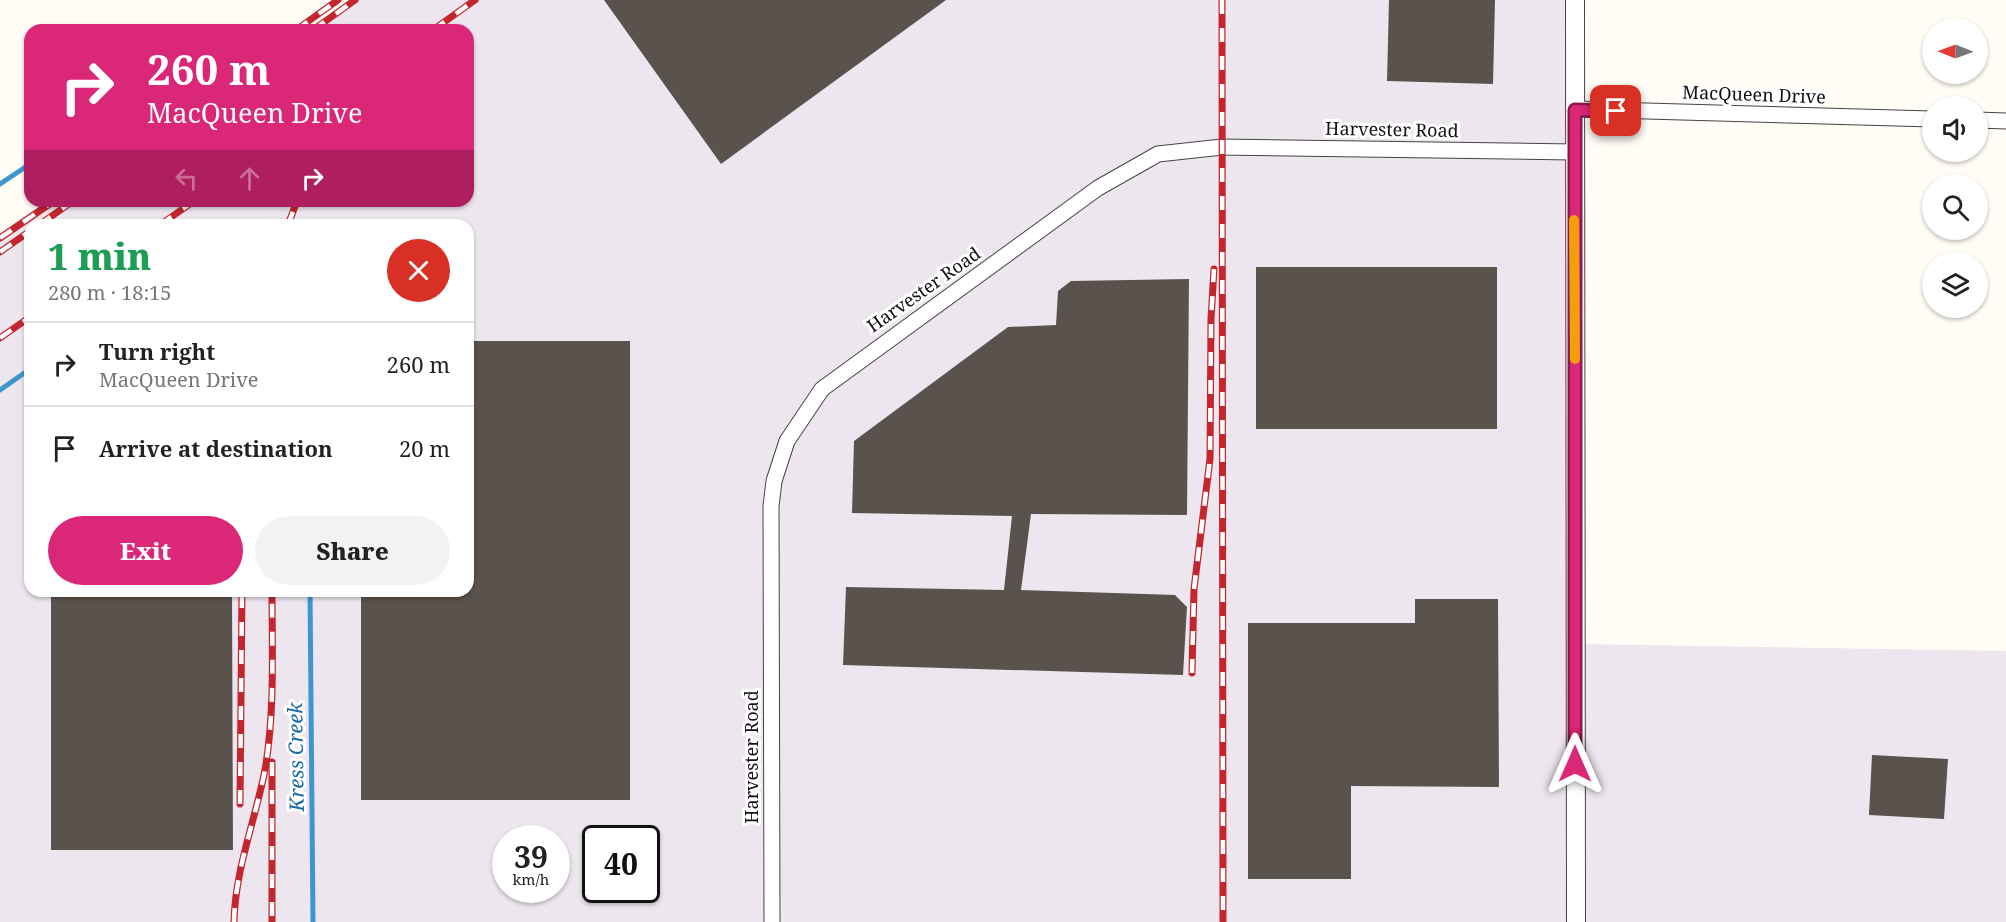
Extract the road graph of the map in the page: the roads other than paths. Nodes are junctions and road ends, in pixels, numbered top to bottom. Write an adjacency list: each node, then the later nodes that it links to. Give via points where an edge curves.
1 (1575, 0): 2 (street)
2 (1575, 110): 3 (street, MacQueen Drive); 6 (street)
3 (1922, 119)
4 (1988, 120): 5 (street)
5 (2006, 121)
6 (1574, 152): 7 (street, Harvester Road, via 1222,147 1158,154 1098,188 822,389 787,441 774,481 771,506); 8 (street)
7 (772, 922)
8 (1576, 922)

